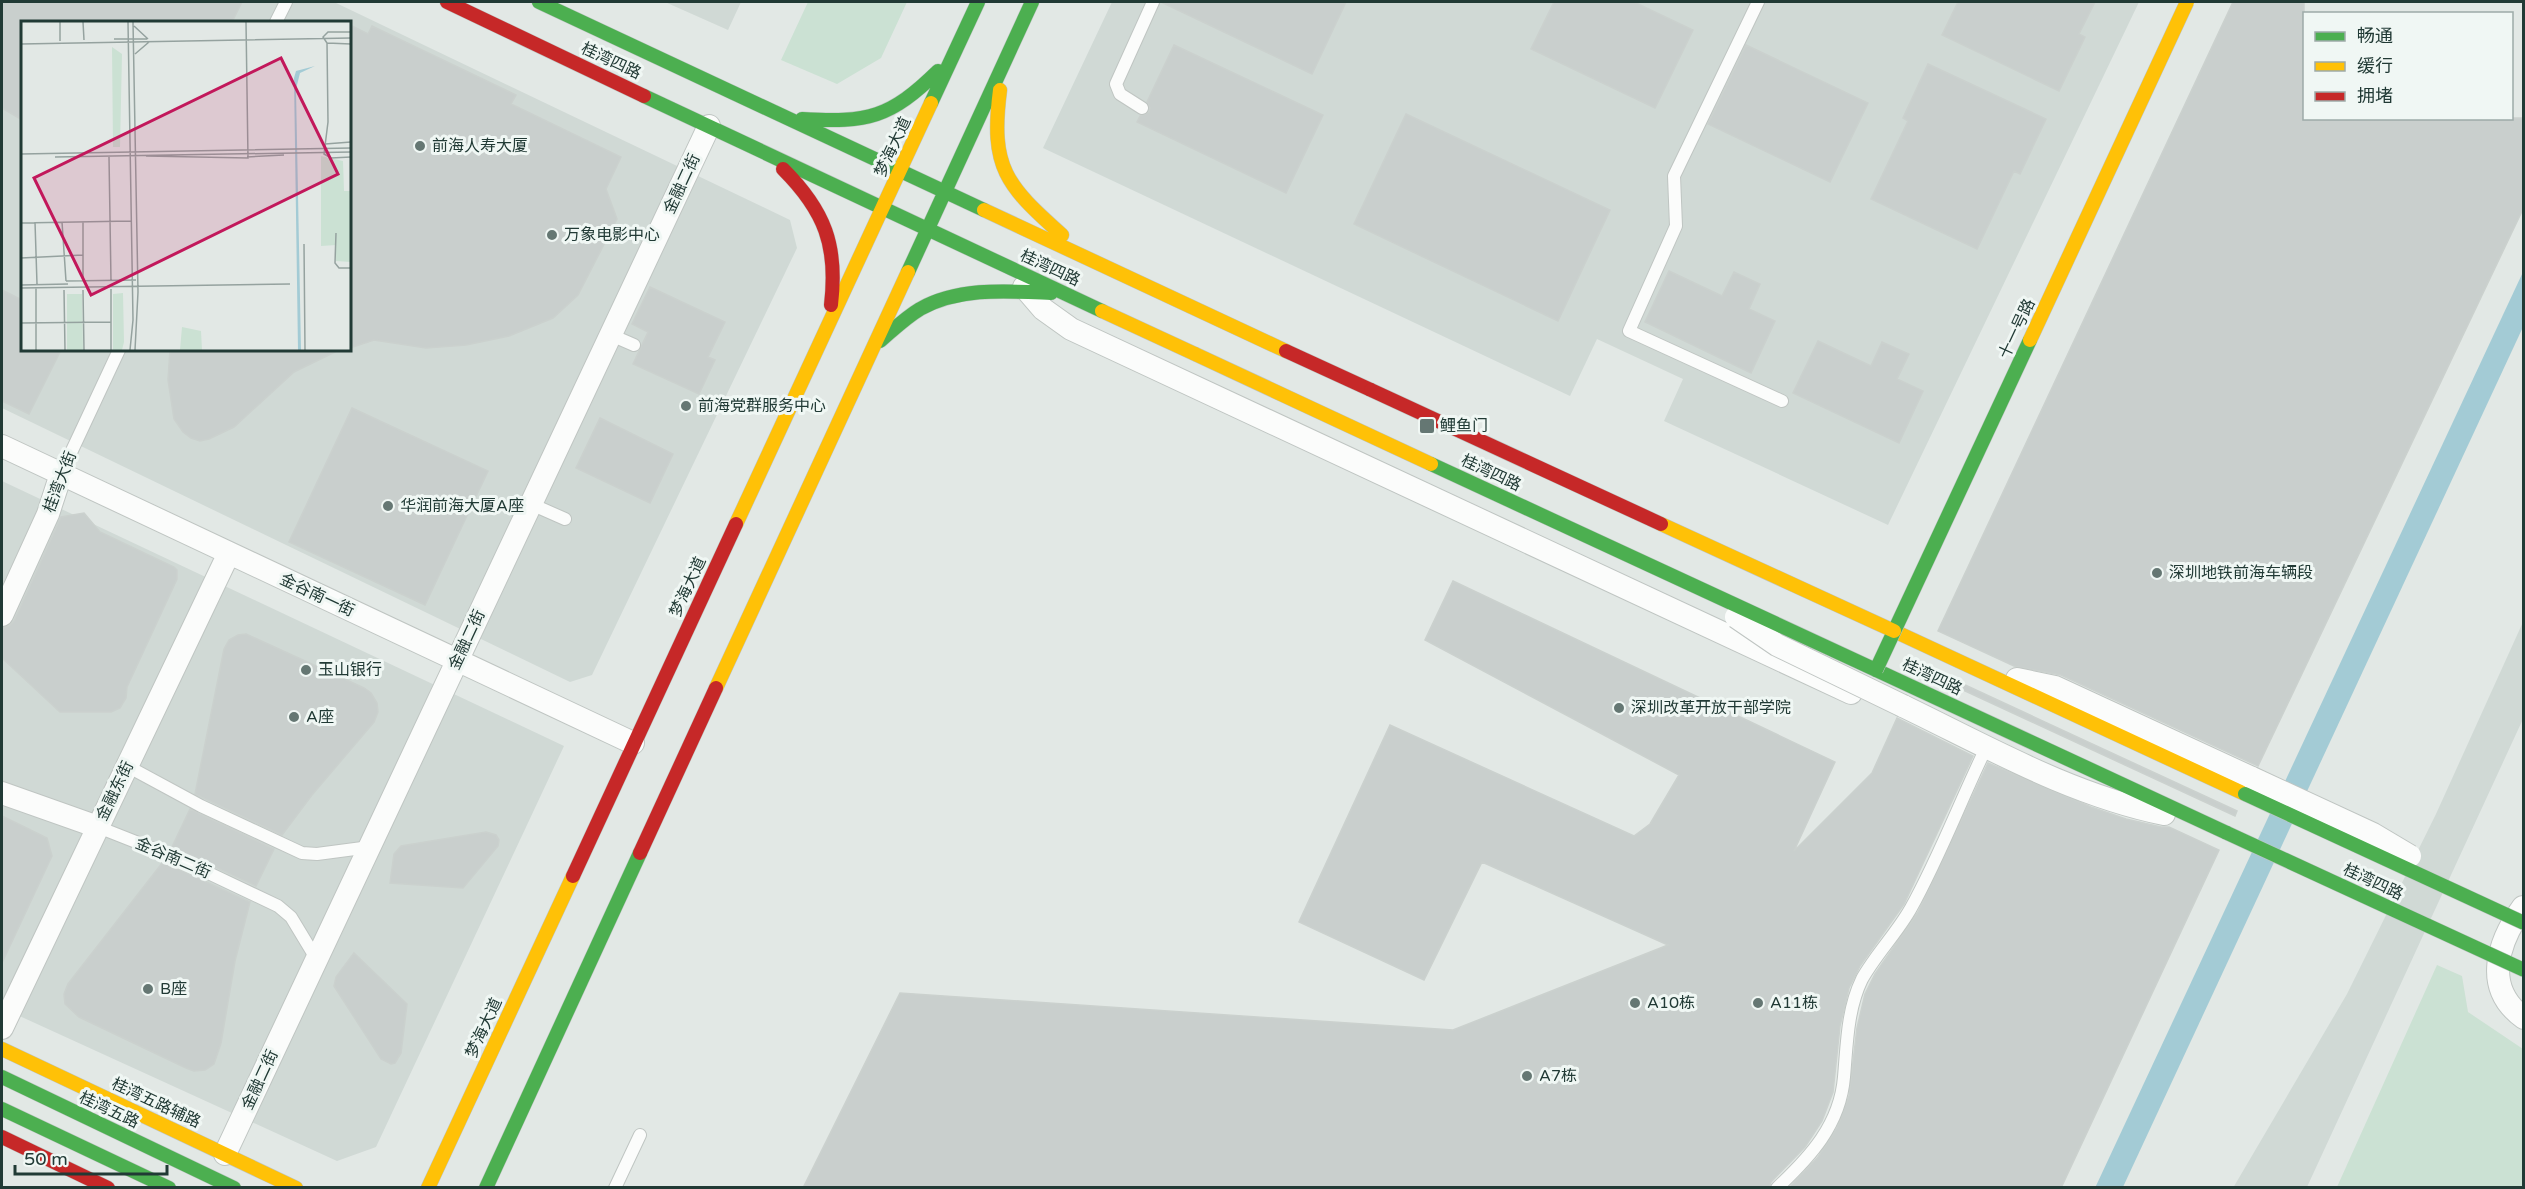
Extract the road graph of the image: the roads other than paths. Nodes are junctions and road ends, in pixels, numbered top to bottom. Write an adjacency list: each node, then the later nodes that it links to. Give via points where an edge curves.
1 (286, 2): 10 (lane)
2 (447, 2): 15 (main road, 桂湾四路)
3 (538, 2): 14 (main road, 桂湾四路)
4 (978, 2): 11 (main road, 梦海大道)
5 (1032, 2): 12 (main road)
6 (1153, 2): 13 (lane, via 1116,84 1120,94)
7 (1758, 2): 30 (lane, via 1674,176 1676,225 1629,331)
8 (2172, 2): 23 (street, via 1851,693 1081,334 1042,309)
9 (2187, 2): 38 (main road, 十一号路, bridge)
10 (276, 21)
11 (954, 54): 14 (main road, via 915,95 879,116 851,121); 17 (main road, 梦海大道)
12 (1005, 59): 18 (main road); 21 (main road, via 995,143 1001,169 1029,207)
13 (1142, 108)
14 (784, 117): 17 (main road, 桂湾四路)
15 (709, 126): 16 (main road, 桂湾四路); 26 (street, 金融二街)
16 (766, 153): 19 (main road, 桂湾四路); 25 (main road, via 798,183 825,224 833,247 834,271)
17 (899, 172): 18 (main road, 桂湾四路); 19 (main road, 梦海大道)
18 (944, 192): 20 (main road); 21 (main road, 桂湾四路)
19 (882, 209): 20 (main road, 桂湾四路); 25 (main road, 梦海大道)
20 (927, 230): 22 (main road, 桂湾四路); 28 (main road)
21 (1088, 258): 38 (main road, 桂湾四路, bridge)
22 (1011, 269): 23 (street); 24 (main road, 桂湾四路)
23 (1027, 291): 24 (main road); 28 (main road, via 973,293 936,301 906,318)
24 (1065, 294): 36 (main road, 桂湾四路, bridge)
25 (828, 327): 43 (main road, 梦海大道)
26 (611, 335): 27 (lane); 33 (street, 金融二街)
27 (634, 345)
28 (873, 347): 68 (main road)
29 (119, 351): 32 (lane, 桂湾大街)
30 (1782, 400)
31 (2, 446): 32 (street, 金谷南一街)
32 (60, 474): 35 (street, 金谷南一街); 37 (street, 桂湾大街, via 48,514)
33 (531, 504): 34 (lane); 39 (street, 金融二街)
34 (565, 519)
35 (229, 553): 39 (street, 金谷南一街); 45 (street, 金融东街)
36 (1680, 579): 41 (street, bridge, via 1777,645)
37 (2, 615)
38 (1894, 631): 40 (main road, 桂湾四路); 41 (main road, 十一号路, bridge)
39 (458, 661): 43 (street, 金谷南一街); 49 (street, 金融二街)
40 (1991, 676): 50 (street, bridge, via 2055,687 2249,786 2382,839)
41 (1871, 679): 42 (street, bridge)
42 (1908, 696): 44 (street); 48 (main road, 桂湾四路)
43 (633, 743): 67 (main road, 梦海大道)
44 (1987, 746): 48 (street, via 2088,794); 70 (lane, via 1912,906 1862,980 1846,1030 1844,1079 1829,1129 1815,1150)
45 (127, 766): 47 (street, 金融东街); 49 (lane, via 302,853)
46 (2, 794): 47 (street, 金谷南二街)
47 (98, 826): 53 (lane, 金谷南二街, via 278,906 291,917); 56 (street, 金融东街)
48 (2217, 828): 54 (main road, 桂湾四路, bridge)
49 (370, 848): 53 (street, 金融二街)
50 (2470, 898): 52 (main road, bridge)
51 (2523, 905): 55 (street, via 2497,967 2503,996)
52 (2523, 923)
53 (317, 960): 62 (street, 金融二街)
54 (2523, 970)
55 (2523, 1018)
56 (2, 1028)
57 (2, 1049): 62 (main road, 桂湾五路辅路)
58 (2, 1077): 65 (main road, 桂湾五路)
59 (2, 1109): 64 (main road)
60 (640, 1135): 69 (lane)
61 (2, 1137): 63 (main road)
62 (225, 1154): 66 (main road, 桂湾五路辅路)
63 (108, 1188)
64 (170, 1188)
65 (234, 1188)
66 (296, 1188)
67 (428, 1188)
68 (486, 1188)
69 (615, 1188)
70 (1777, 1188)

